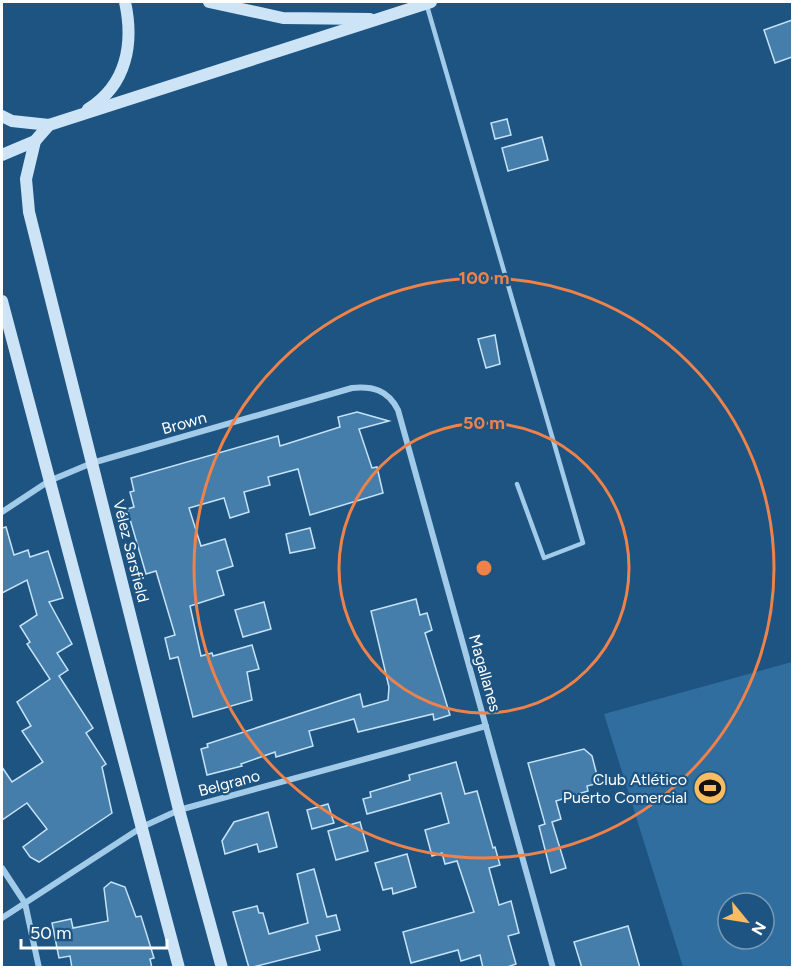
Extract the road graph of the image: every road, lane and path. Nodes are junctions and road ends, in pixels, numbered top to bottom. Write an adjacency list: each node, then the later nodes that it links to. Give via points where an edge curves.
1 (125, 2): 6 (street, via 130,27 128,55 116,81 98,102)
2 (209, 2): 4 (street, via 283,18)
3 (429, 2): 4 (street); 14 (lane, via 583,543 544,558)
4 (383, 19): 6 (street)
5 (2, 116): 7 (street, via 12,121)
6 (74, 117): 7 (street)
7 (49, 125): 8 (street)
8 (35, 141): 9 (street); 12 (street, Vélez Sarsfield, via 26,196)
9 (2, 155)
10 (2, 301): 13 (street)
11 (382, 392): 12 (street, Brown, via 352,388); 16 (street, Magallanes, via 398,411)
12 (92, 463): 13 (street, Brown); 17 (street, Vélez Sarsfield)
13 (49, 481): 15 (street, Brown); 18 (street)
14 (517, 484)
15 (2, 512)
16 (486, 726): 17 (street, Belgrano); 25 (street, Magallanes)
17 (179, 810): 18 (street, Belgrano); 24 (street, Vélez Sarsfield)
18 (142, 827): 20 (street, Belgrano); 23 (street)
19 (2, 868): 20 (street)
20 (25, 903): 21 (street, Belgrano); 22 (street)
21 (2, 918)
22 (39, 968)
23 (179, 968)
24 (222, 968)
25 (553, 968)

